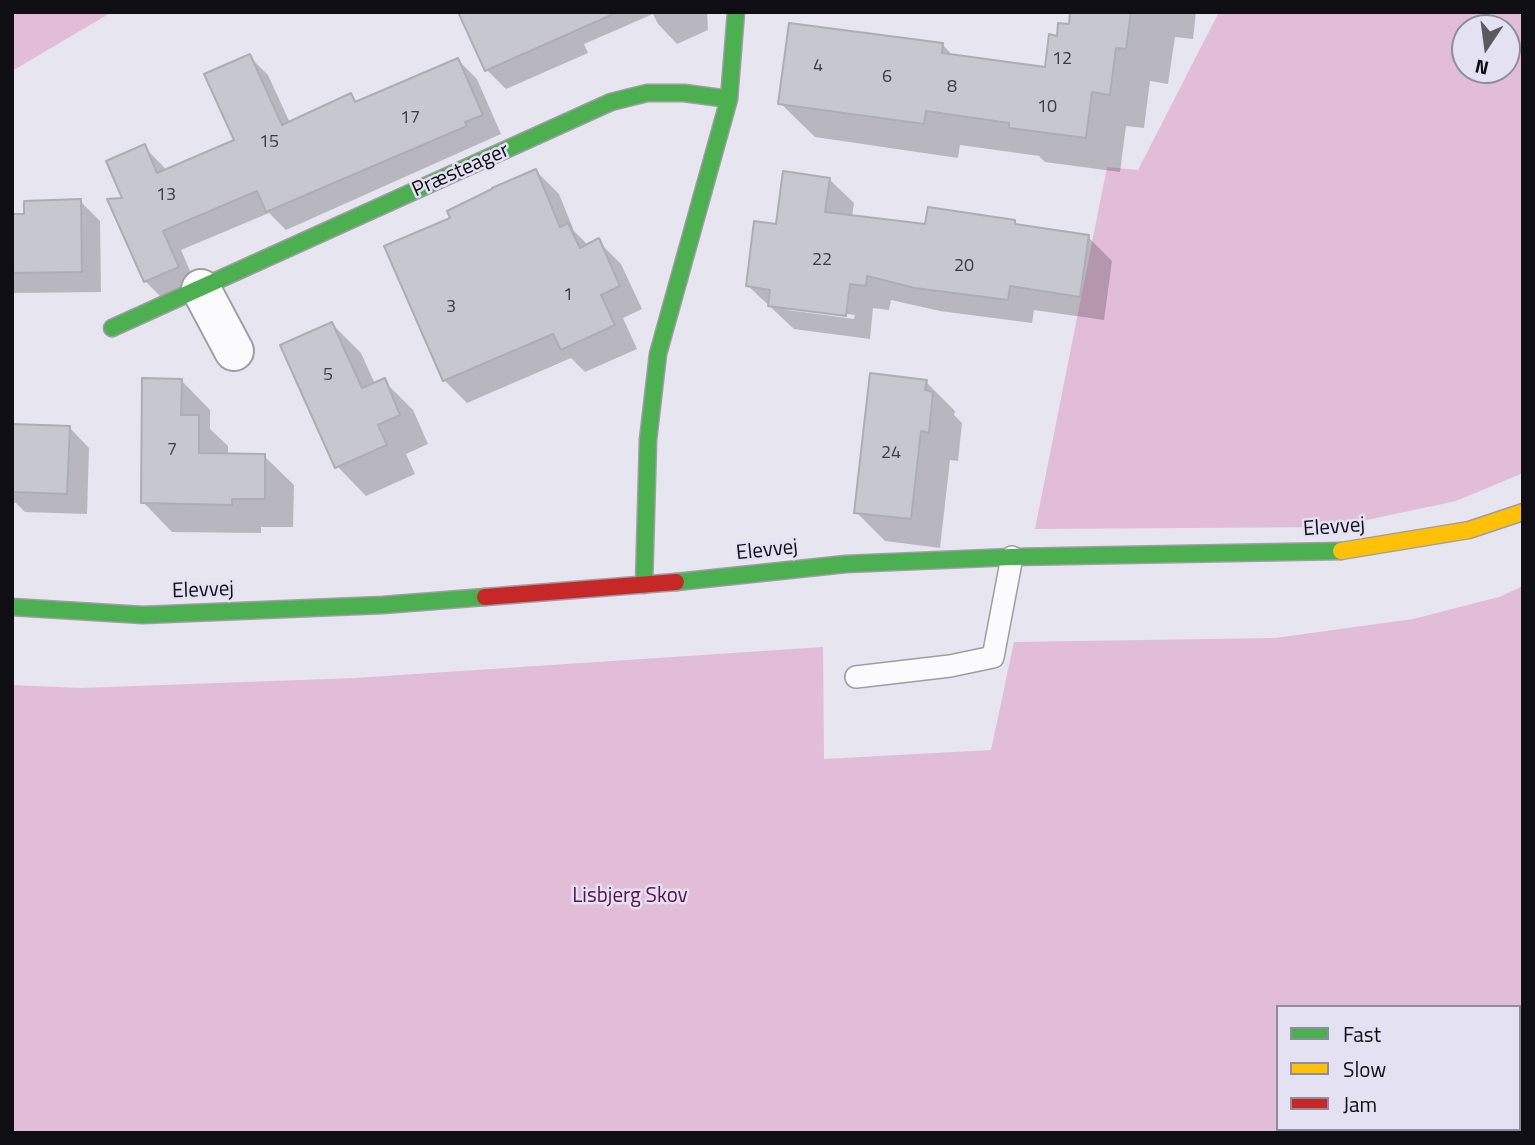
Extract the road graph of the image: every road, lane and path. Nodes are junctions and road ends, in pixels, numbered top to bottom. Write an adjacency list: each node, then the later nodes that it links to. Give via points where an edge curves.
1 (736, 12): 2 (street)
2 (729, 99): 3 (street, Præsteager, via 647,93 611,102); 8 (street, via 658,354 648,440)
3 (201, 289): 4 (street, Præsteager); 5 (street)
4 (112, 328)
5 (234, 351)
6 (1523, 512): 7 (street, Elevvej, via 1469,530 1351,551)
7 (1012, 557): 8 (street, Elevvej, via 846,564); 10 (lane, via 993,657)
8 (644, 585): 9 (street, Elevvej, via 383,605 144,615)
9 (12, 607)
10 (856, 677)

